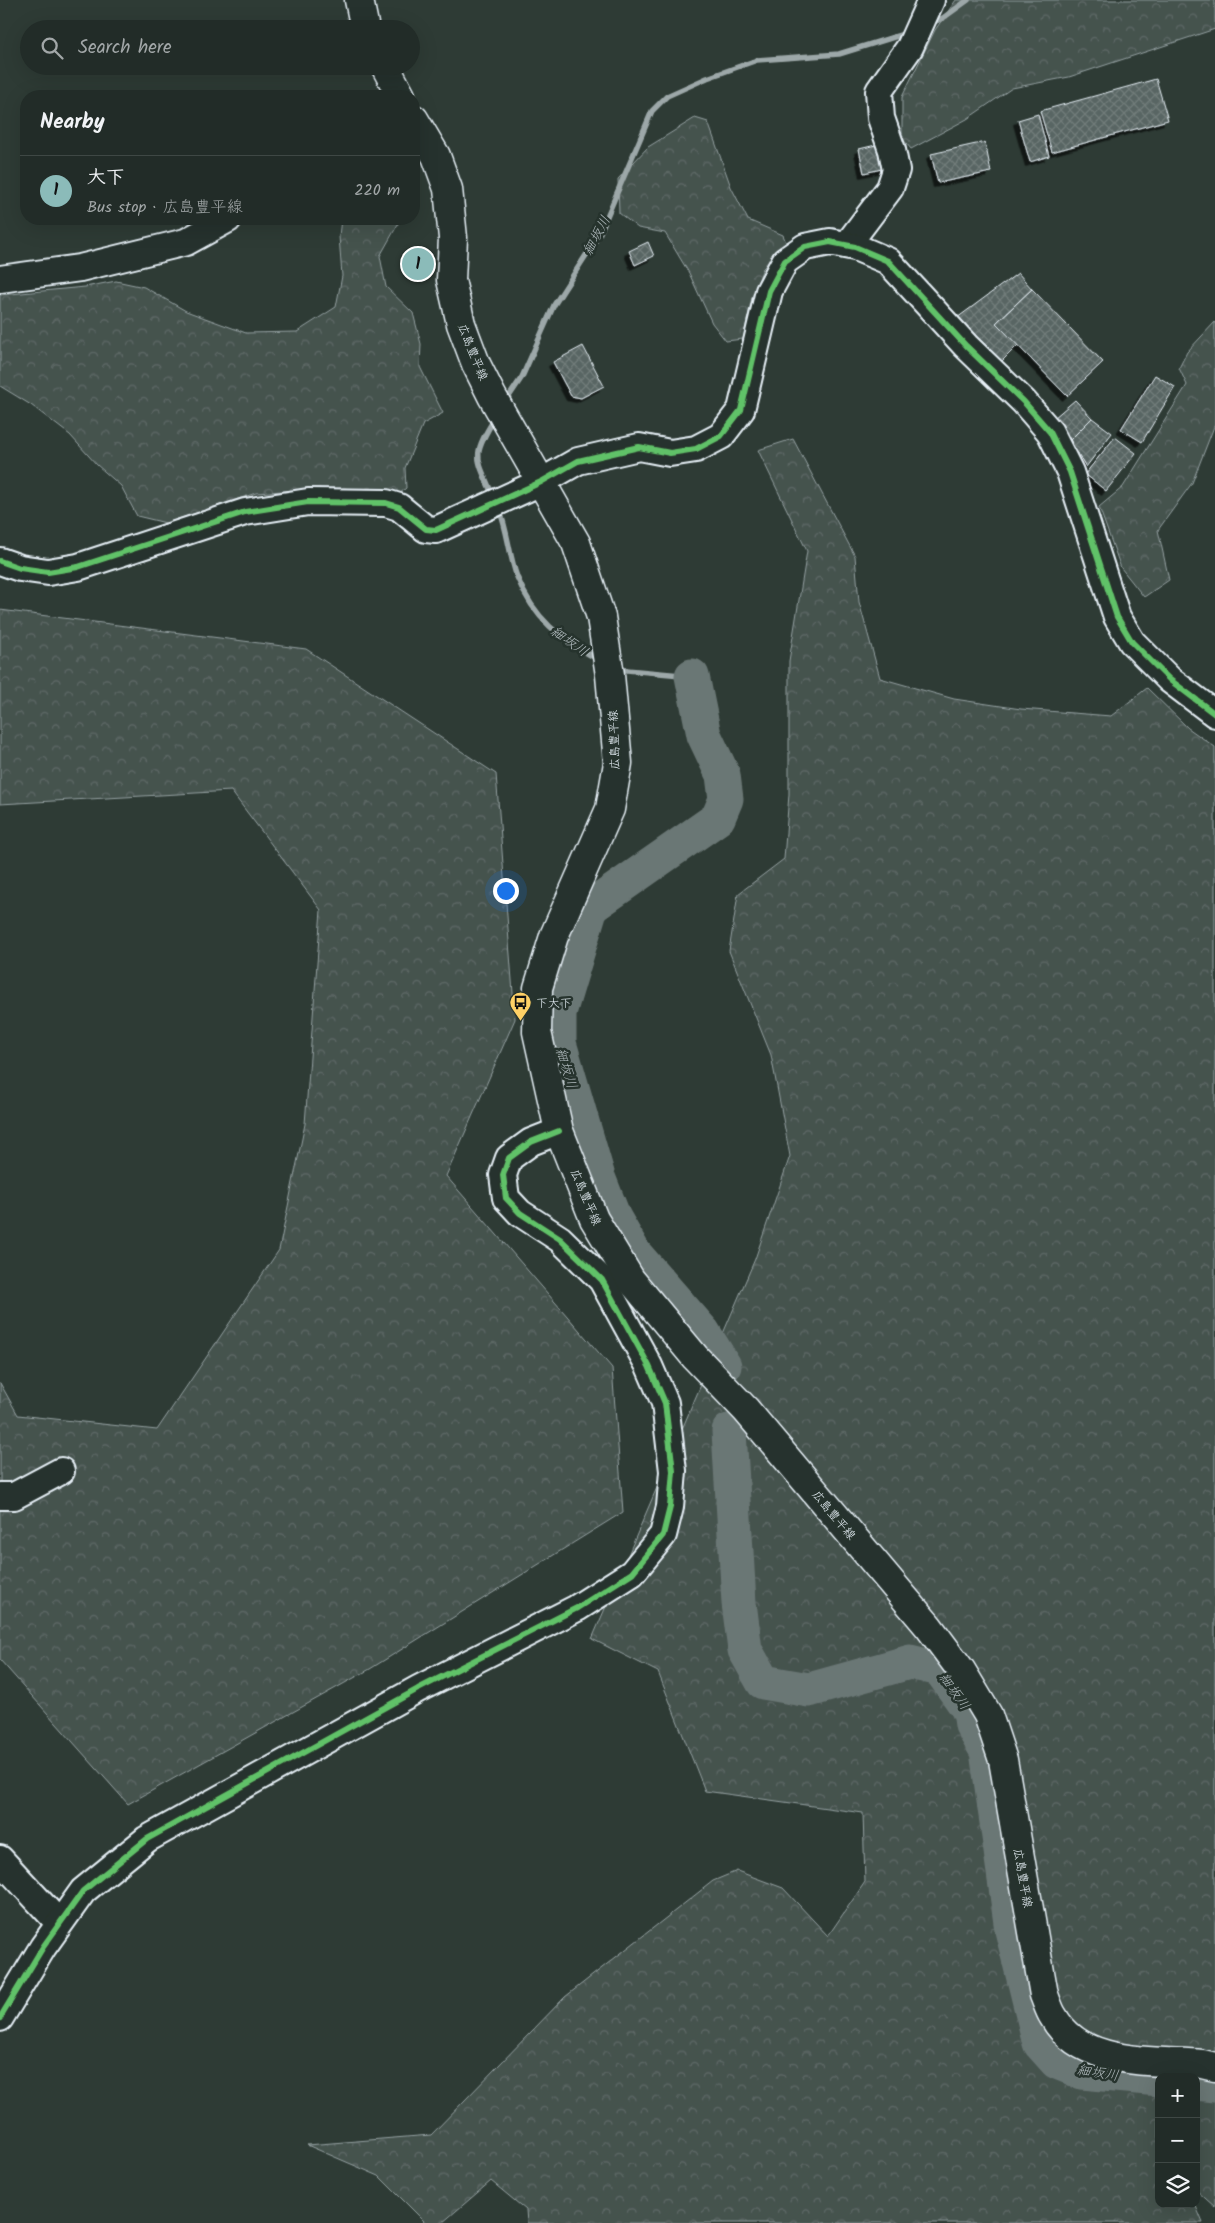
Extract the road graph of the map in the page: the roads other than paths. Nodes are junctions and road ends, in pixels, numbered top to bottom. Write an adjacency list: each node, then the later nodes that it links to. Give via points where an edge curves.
1 (359, 0): 3 (main road)
2 (931, 0): 8 (street, via 910,47 879,91 881,118 896,170 890,188)
3 (364, 20)
4 (390, 75): 5 (main road)
5 (398, 90)
6 (420, 129): 10 (main road, 広島豊平線, via 436,156 448,189 453,238 451,280 461,324 476,364 505,422)
7 (217, 225): 9 (street, via 186,242 80,268)
8 (847, 245): 10 (street, via 830,242 805,247 784,261 769,291 741,410 721,436 696,449 670,452 640,447 616,450 578,461); 12 (street, via 888,261 1050,432 1070,472 1117,617 1132,642 1170,680)
9 (0, 278)
10 (541, 482): 11 (street, via 436,530 426,529 399,507 386,503 308,502 245,512 78,567 48,572); 13 (main road, 広島豊平線, via 576,543 601,617 618,763 610,809 554,936 538,988 537,1032)
11 (0, 561)
12 (1215, 714)
13 (559, 1131): 17 (street, via 531,1142 508,1158 503,1175 506,1198 520,1213 560,1239 602,1280 649,1366 665,1403 673,1471 670,1507 663,1535 632,1573 577,1608 418,1688 146,1839 84,1890); 19 (main road, 広島豊平線, via 594,1219 632,1280 928,1627 961,1670 988,1715 1002,1760 1044,1995 1054,2018 1088,2050 1108,2057)
14 (60, 1471): 15 (street, via 14,1496)
15 (0, 1496)
16 (0, 1859): 17 (street)
17 (59, 1924): 18 (street)
18 (0, 2018)
19 (1215, 2067)

